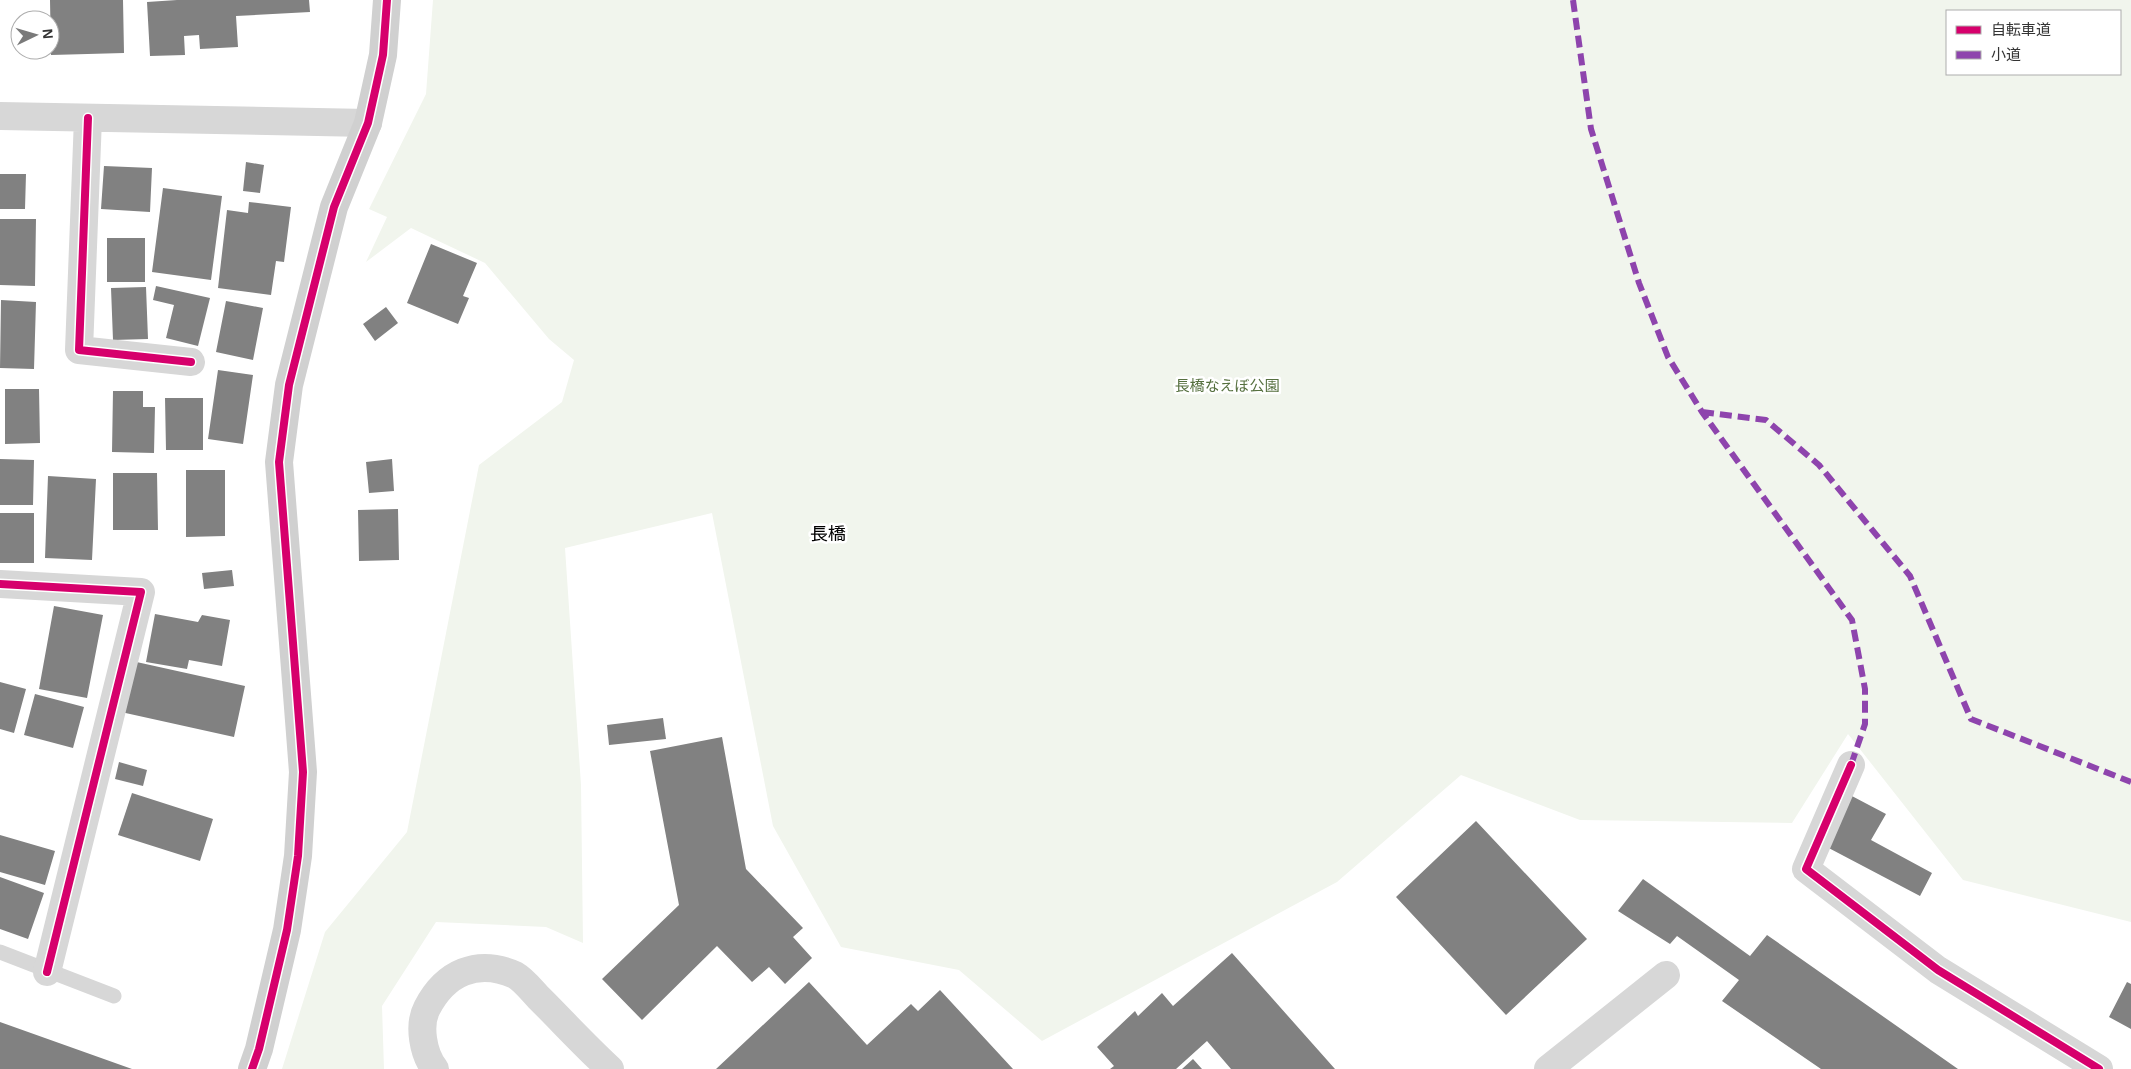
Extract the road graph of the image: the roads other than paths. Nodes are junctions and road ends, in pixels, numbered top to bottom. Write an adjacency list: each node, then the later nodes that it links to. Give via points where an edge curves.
1 (388, 0): 4 (street, via 383,55)
2 (0, 116): 3 (street)
3 (88, 118): 4 (street); 5 (street, via 79,350)
4 (368, 123): 12 (street, via 334,207 289,386 279,462 303,772 298,856 287,930)
5 (191, 362)
6 (0, 584): 9 (street, via 141,592)
7 (1851, 765): 16 (street, via 1806,869 1938,970)
8 (0, 952): 9 (lane)
9 (47, 972): 11 (lane)
10 (1666, 974): 15 (street)
11 (114, 996)
12 (252, 1069)
13 (435, 1069): 14 (street, via 430,1063 423,1037 423,1015 433,996 448,980 471,968 493,969 517,976)
14 (610, 1069)
15 (1548, 1069)
16 (2099, 1069)

